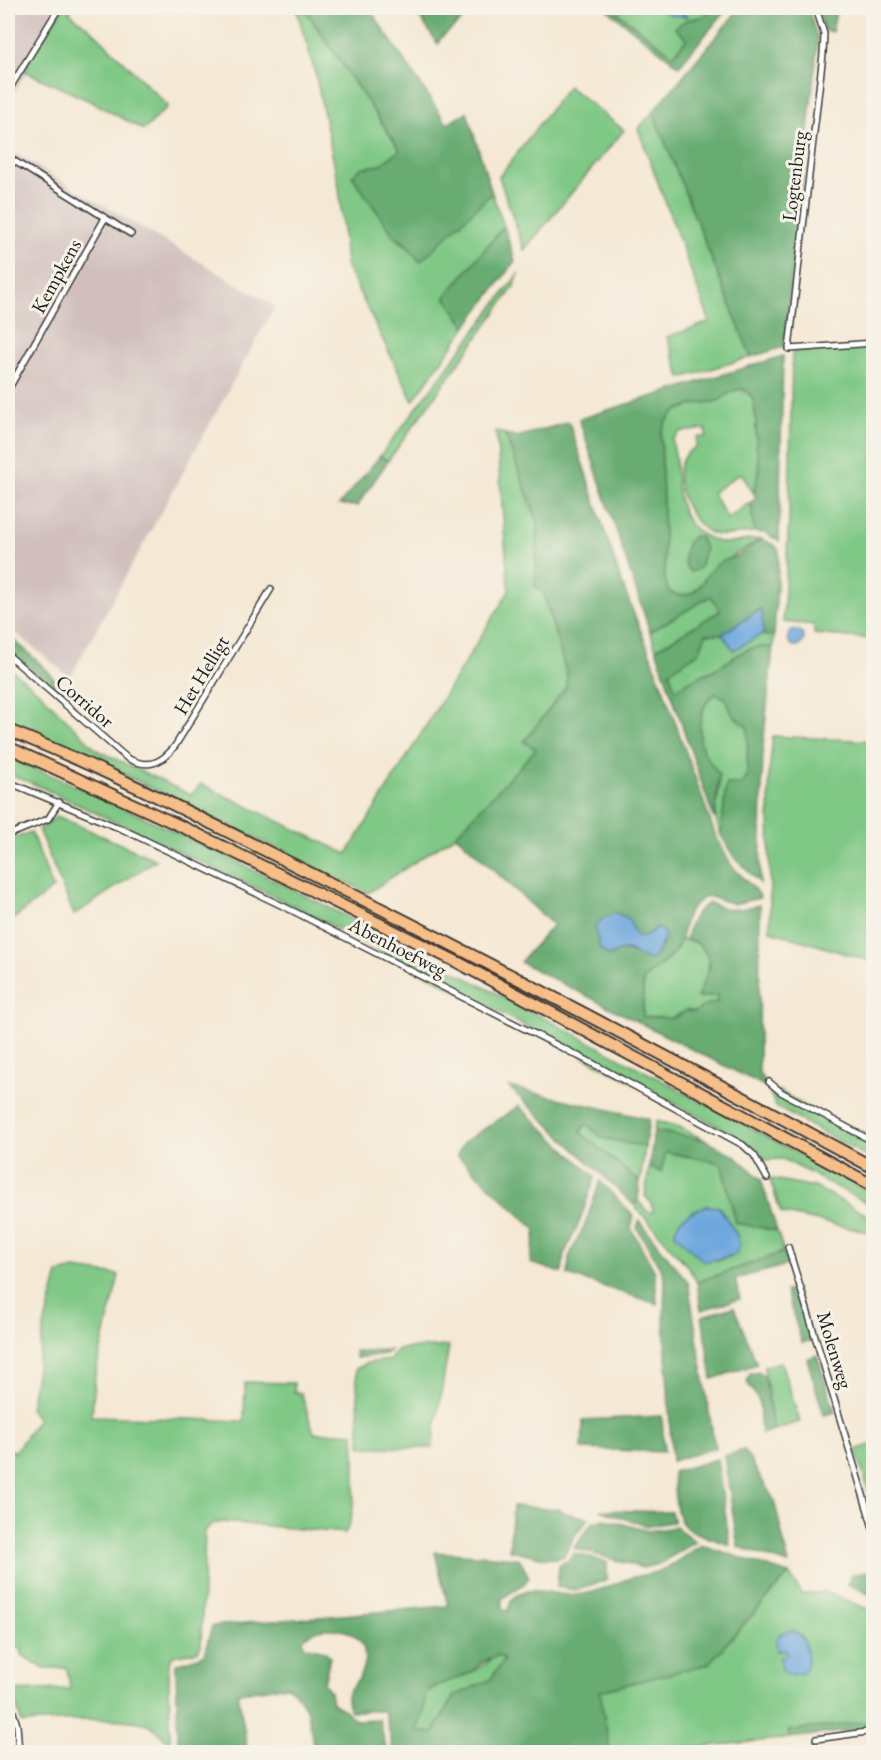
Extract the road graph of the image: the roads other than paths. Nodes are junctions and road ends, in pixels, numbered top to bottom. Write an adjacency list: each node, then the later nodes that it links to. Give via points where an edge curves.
1 (59, 8): 3 (street)
2 (816, 8): 7 (street, Logtenburg, via 824,34 823,54 789,349)
3 (8, 91)
4 (8, 157): 5 (street)
5 (105, 218): 6 (street); 9 (street, Kempkens)
6 (132, 234)
7 (873, 343)
8 (8, 376): 9 (street)
9 (14, 379): 10 (street, Kempkens)
10 (8, 390)
11 (271, 589): 15 (street, Het Helligt, via 175,746 159,762)
12 (8, 655): 15 (street, Corridor, via 127,758)
13 (8, 730): 21 (highway, via 172,804 352,894 637,1040)
14 (8, 747): 23 (highway, via 176,824 459,963)
15 (147, 765)
16 (8, 782): 17 (street, Abenhoefweg)
17 (59, 802): 18 (street, via 48,819); 22 (street, Abenhoefweg, via 196,864 743,1144)
18 (8, 835)
19 (769, 1082): 20 (street)
20 (873, 1142)
21 (873, 1168)
22 (767, 1178)
23 (873, 1186)
24 (788, 1247): 25 (street, Molenweg)
25 (873, 1531)
26 (8, 1696): 29 (street, via 17,1725)
27 (873, 1731): 28 (street)
28 (816, 1739)
29 (19, 1752)

